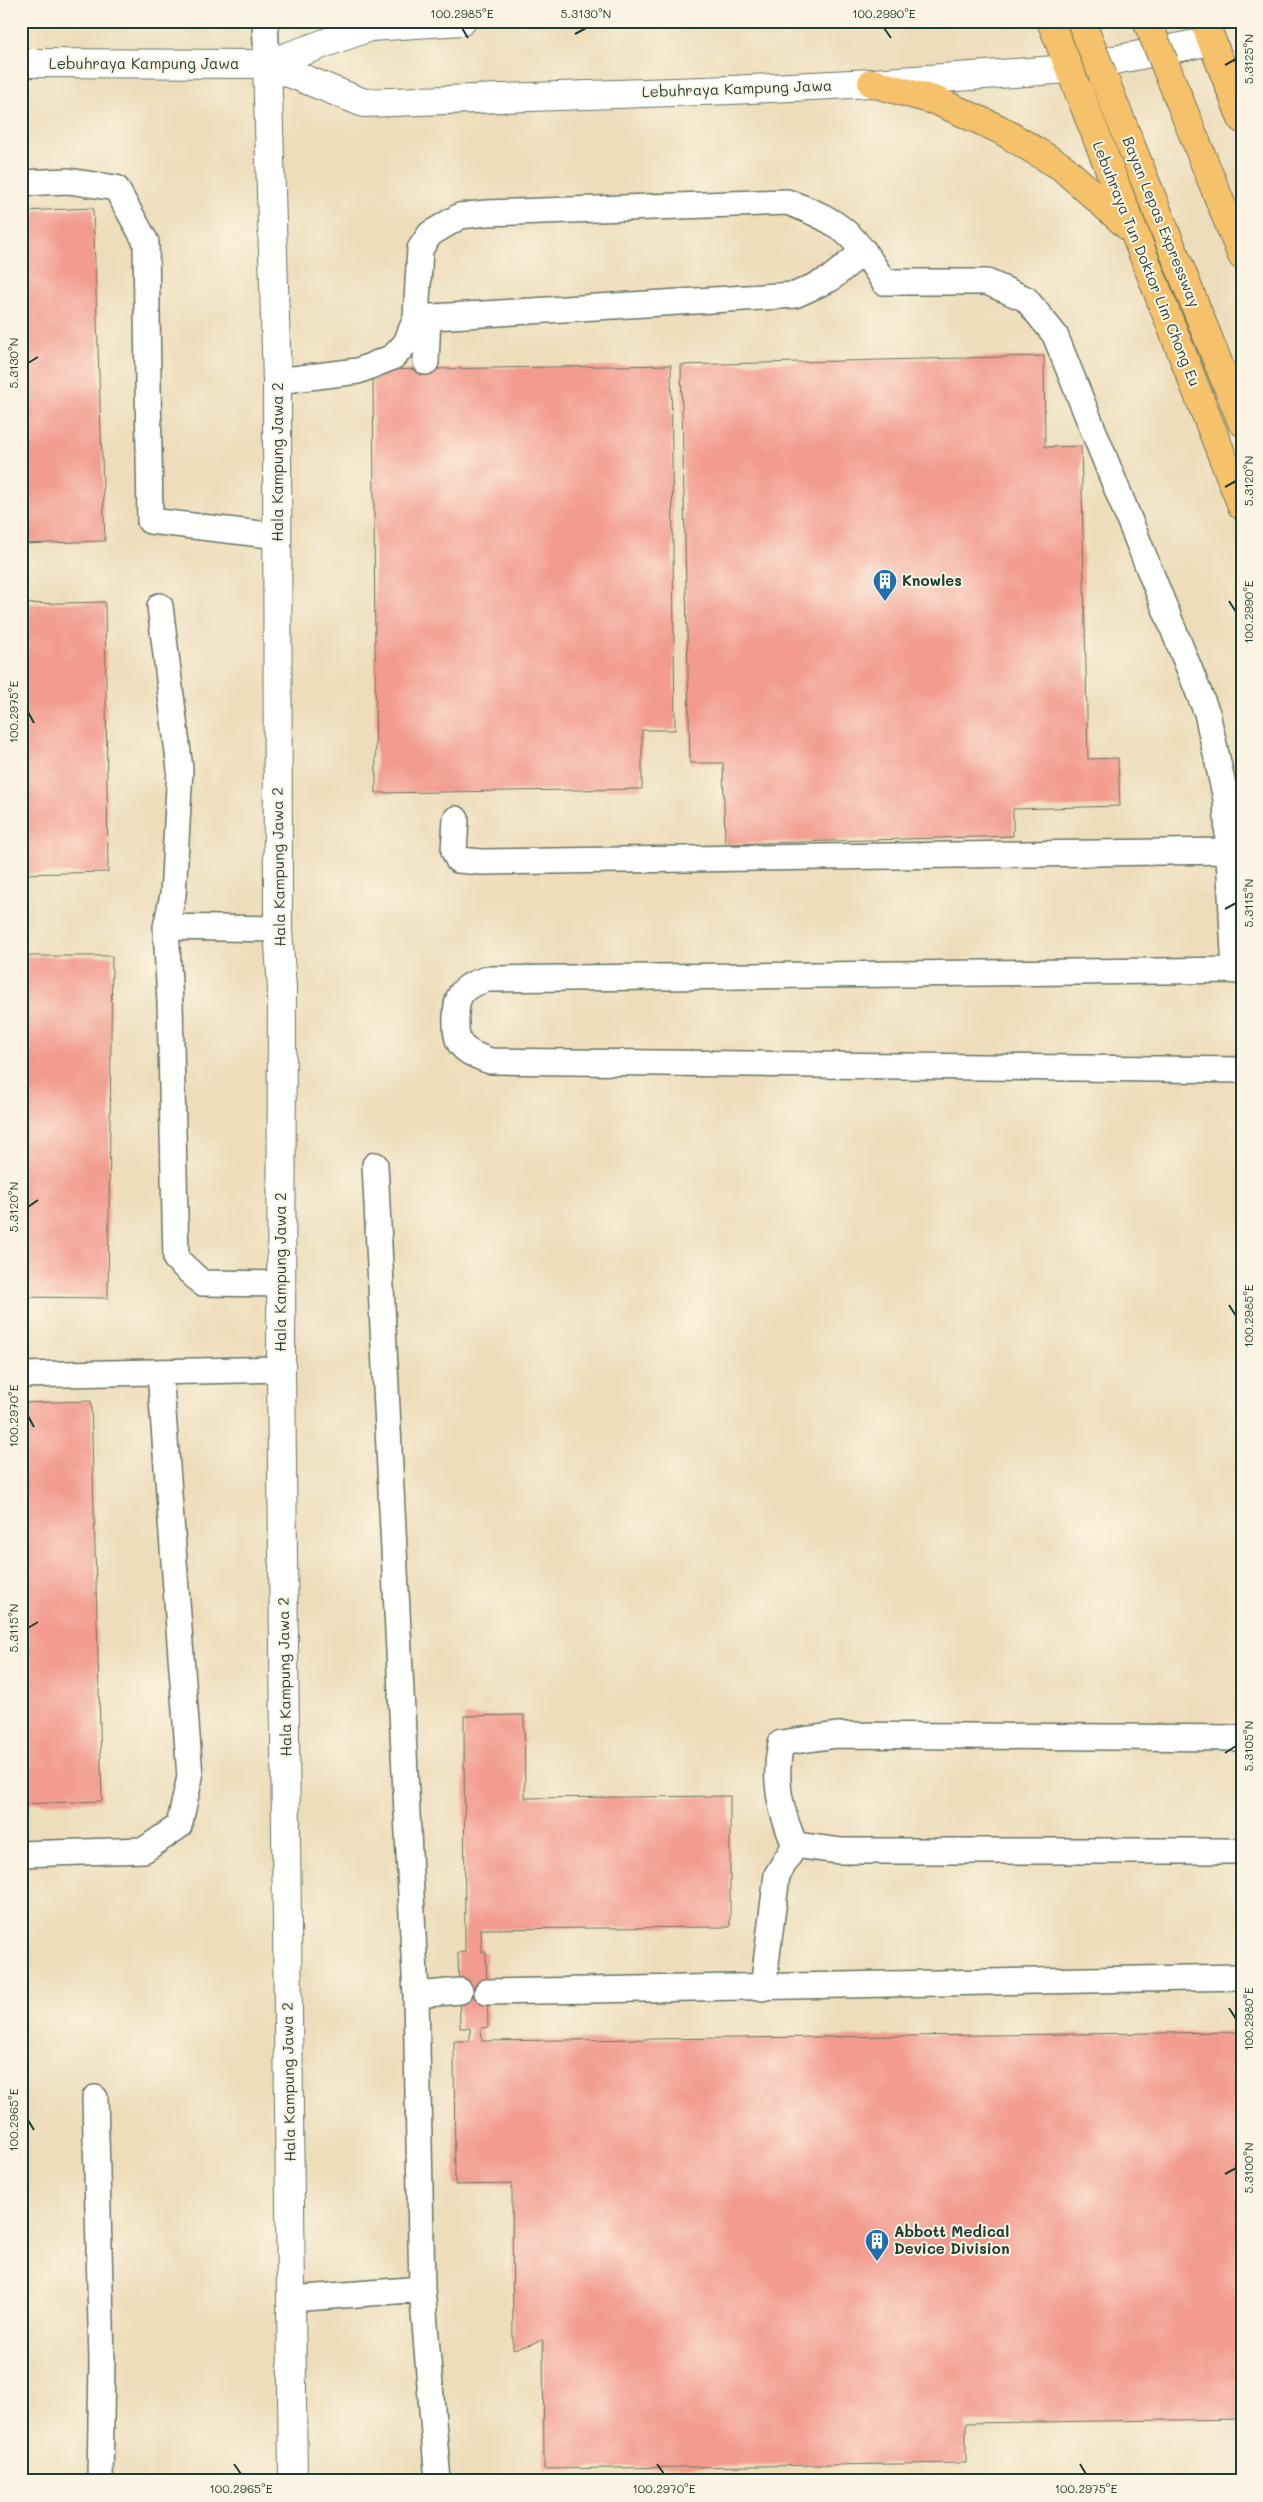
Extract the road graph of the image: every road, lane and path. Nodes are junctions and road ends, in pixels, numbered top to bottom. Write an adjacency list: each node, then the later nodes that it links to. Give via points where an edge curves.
1 (265, 21): 8 (lane)
2 (462, 21): 8 (street, Lebuhraya Kampung Jawa, via 370,27)
3 (1051, 21): 9 (highway, Lebuhraya Tun Doktor Lim Chong Eu)
4 (1081, 21): 19 (highway, Bayan Lepas Expressway, bridge)
5 (1147, 21): 15 (highway, bridge)
6 (1207, 31): 9 (street, Lebuhraya Kampung Jawa); 11 (highway)
7 (21, 63): 8 (street, Lebuhraya Kampung Jawa)
8 (267, 64): 10 (street, Lebuhraya Kampung Jawa, via 364,103); 18 (street, Hala Kampung Jawa 2)
9 (1069, 69): 10 (street, Lebuhraya Kampung Jawa); 13 (highway, Lebuhraya Tun Doktor Lim Chong Eu)
10 (872, 83): 13 (highway, via 937,101 999,128 1062,167)
11 (1242, 119)
12 (21, 183): 21 (lane, via 68,181 116,188 146,242 150,521)
13 (1134, 233): 20 (highway, Lebuhraya Tun Doktor Lim Chong Eu)
14 (864, 251): 16 (lane, via 830,279 795,295); 16 (lane, via 846,231 822,214 787,202 460,216 430,234 420,249); 24 (lane, via 884,282 986,282 1026,299 1055,335 1207,713 1226,799)
15 (1242, 256)
16 (422, 318): 17 (lane); 18 (lane, via 394,358 358,371)
17 (426, 362)
18 (277, 381): 21 (street, Hala Kampung Jawa 2)
19 (1242, 422)
20 (1242, 506)
21 (278, 536): 26 (street, Hala Kampung Jawa 2)
22 (160, 606): 25 (lane, via 180,769 173,895)
23 (456, 819): 24 (lane, via 454,851 458,860 481,862)
24 (1229, 851): 27 (lane)
25 (166, 927): 26 (lane); 30 (lane, via 176,1258 202,1283)
26 (278, 929): 30 (street, Hala Kampung Jawa 2, via 282,989)
27 (1238, 970): 28 (lane, via 488,979 476,982 456,1000 456,1031 461,1046 490,1061)
28 (1242, 1070)
29 (375, 1165): 42 (lane)
30 (281, 1284): 31 (street, Hala Kampung Jawa 2)
31 (281, 1369): 32 (lane); 45 (street, Hala Kampung Jawa 2)
32 (160, 1372): 33 (lane); 37 (lane, via 190,1777 179,1826 144,1850)
33 (21, 1375)
34 (1242, 1738): 35 (lane, via 837,1735 781,1742 777,1792 784,1822)
35 (795, 1845): 36 (lane, via 840,1850); 39 (lane, via 777,1875)
36 (1242, 1851)
37 (21, 1854)
38 (1242, 1977): 39 (lane)
39 (763, 1988): 41 (lane)
40 (460, 1991): 42 (lane)
41 (487, 1992)
42 (416, 1995): 44 (lane)
43 (95, 2098): 46 (lane, via 102,2361)
44 (422, 2289): 45 (lane); 48 (lane)
45 (292, 2300): 47 (street, Hala Kampung Jawa 2)
46 (100, 2481)
47 (293, 2481)
48 (438, 2481)

